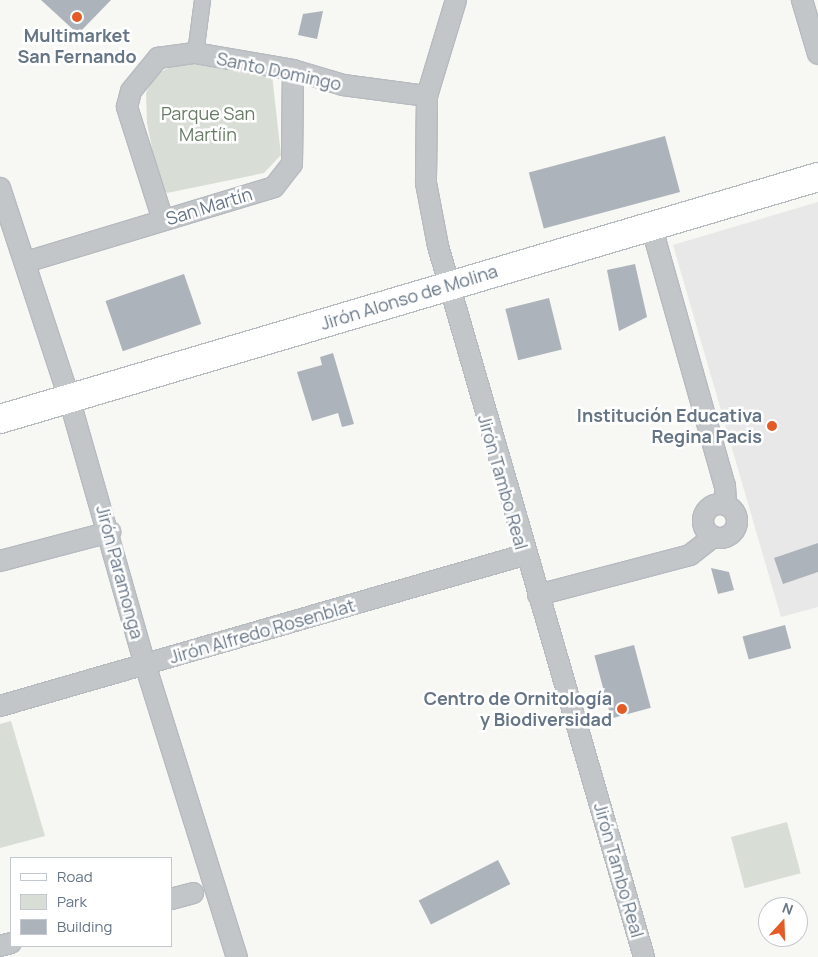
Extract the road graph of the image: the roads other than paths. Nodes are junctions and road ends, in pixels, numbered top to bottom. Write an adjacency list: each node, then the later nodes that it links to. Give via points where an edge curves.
1 (202, 0): 4 (street)
2 (456, 0): 7 (street, Jirón Tambo Real)
3 (808, 4): 5 (street)
4 (195, 53): 6 (street, Santo Domingo); 10 (street, Santo Domingo, via 158,58 131,91 127,107)
5 (818, 54)
6 (293, 70): 7 (street, Santo Domingo, via 343,85); 10 (street, San Martín, via 292,164 274,187)
7 (427, 96): 13 (street, Jirón Tambo Real, via 426,183)
8 (818, 177): 11 (main road, Jirón Alonso de Molina)
9 (0, 188): 12 (street, Jirón Paramonga)
10 (163, 220): 12 (street, San Martín)
11 (651, 225): 13 (main road, Jirón Alonso de Molina); 19 (street, via 725,486 726,505 709,507 703,517 704,529 713,537 690,555)
12 (26, 262): 14 (street, Jirón Paramonga)
13 (447, 286): 14 (main road, Jirón Alonso de Molina); 17 (street, Jirón Tambo Real)
14 (69, 398): 15 (main road, Jirón Alonso de Molina); 16 (street, Jirón Paramonga)
15 (0, 419)
16 (110, 532): 18 (street); 20 (street, Jirón Paramonga)
17 (524, 555): 19 (street, Jirón Tambo Real); 20 (street, Jirón Alfredo Rosenblat)
18 (0, 561)
19 (538, 595): 25 (street, Jirón Tambo Real)
20 (145, 664): 21 (street, Jirón Alfredo Rosenblat); 24 (street, Jirón Paramonga)
21 (0, 706)
22 (193, 893): 23 (street)
23 (172, 899)
24 (237, 957)
25 (644, 957)

